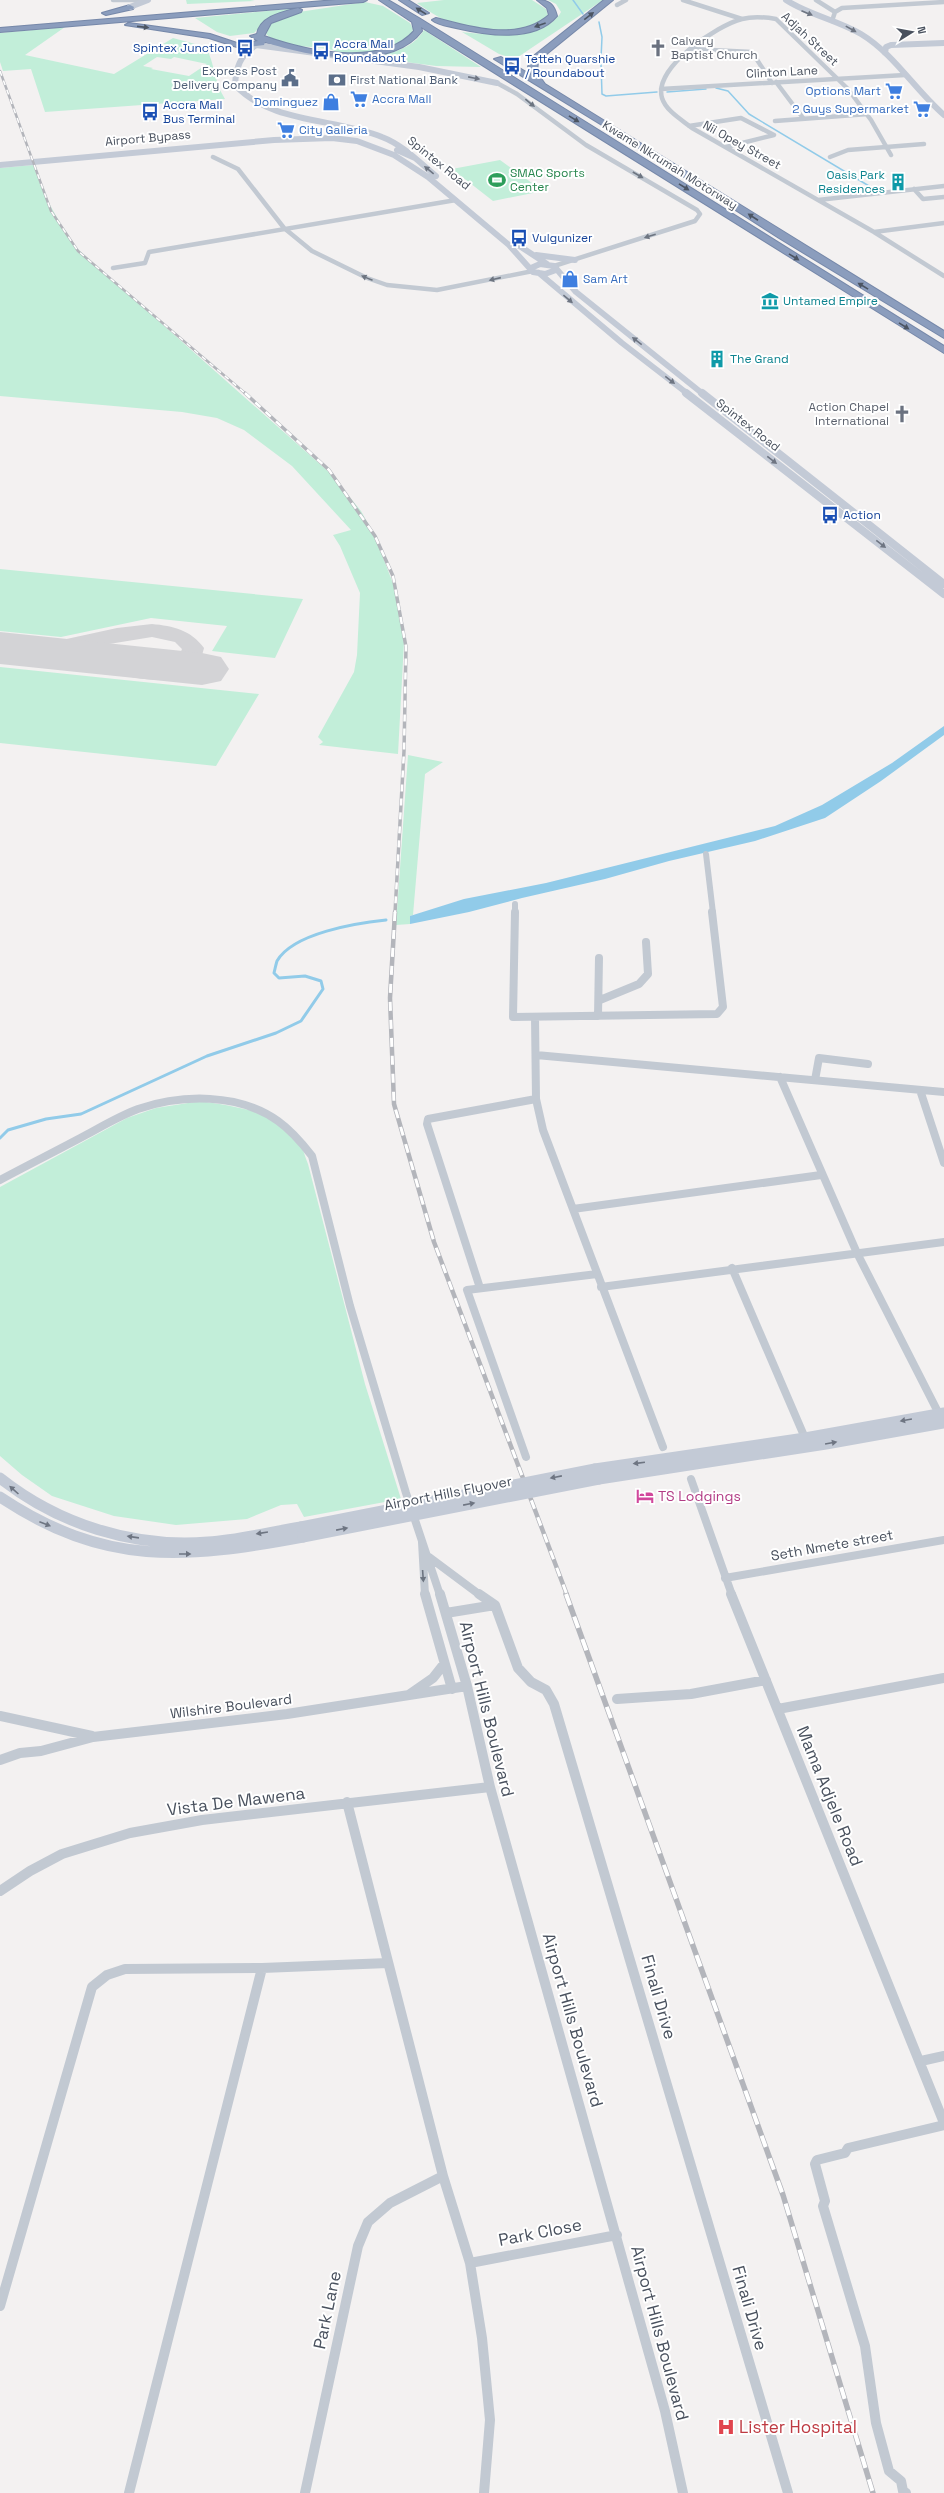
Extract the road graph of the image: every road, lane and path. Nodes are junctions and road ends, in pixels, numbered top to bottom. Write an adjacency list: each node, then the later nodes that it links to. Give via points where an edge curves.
1 (113, 0): 2 (street)
2 (119, 0): 3 (street); 22 (street, via 128,3)
3 (142, 0)
4 (148, 0): 22 (main road)
5 (268, 0): 15 (highway)
6 (300, 0): 15 (highway)
7 (363, 0): 17 (highway)
8 (541, 0): 29 (highway, one-way to 29, via 551,7 553,16 541,25 520,30 472,31)
9 (609, 0): 44 (highway, one-way to 9, via 540,54)
10 (626, 0): 21 (street)
11 (683, 0): 26 (street)
12 (786, 0): 30 (main road, one-way to 30, via 805,13)
13 (816, 0): 24 (street)
14 (877, 0): 20 (street)
15 (292, 1): 23 (highway)
16 (405, 1): 29 (highway, one-way to 16)
17 (333, 2): 23 (highway); 35 (highway, via 284,14 269,21 262,28)
18 (386, 2): 28 (highway, Kwame Nkrumah Motorway)
19 (944, 2): 20 (street)
20 (881, 4): 24 (street, via 842,8)
21 (617, 5)
22 (130, 7): 27 (highway)
23 (225, 8): 25 (highway, via 212,14 164,18)
24 (835, 12): 30 (street)
25 (146, 15): 27 (highway); 32 (highway)
26 (742, 19): 41 (street, via 705,38); 47 (street, Adjah Street, via 776,19 828,67)
27 (65, 20): 31 (highway)
28 (416, 20): 35 (highway, via 418,31 406,44 387,50 352,55 319,52); 52 (highway, Kwame Nkrumah Motorway)
29 (436, 20): 34 (highway)
30 (832, 21): 36 (main road, one-way to 36)
31 (0, 26)
32 (48, 26): 33 (highway); 37 (highway, one-way to 37, via 132,26 189,32)
33 (0, 30)
34 (463, 37)
35 (261, 39): 37 (highway, via 244,36 235,38); 40 (highway, via 261,43)
36 (870, 40): 39 (main road); 43 (main road)
37 (232, 42): 40 (highway, via 240,46)
38 (944, 43): 39 (main road)
39 (901, 44): 43 (main road, via 886,47)
40 (255, 45): 49 (main road, one-way to 49, via 418,67); 64 (main road, Spintex Road, via 248,49 237,64 234,85 240,93 264,106 380,136 396,143)
41 (691, 49): 48 (street, via 752,52); 50 (street, via 665,75)
42 (489, 53): 45 (highway, Kwame Nkrumah Motorway)
43 (885, 53): 46 (main road)
44 (533, 63): 45 (highway); 51 (highway, via 533,73)
45 (506, 64): 51 (highway, Kwame Nkrumah Motorway)
46 (905, 75): 47 (street, Clinton Lane); 54 (main road)
47 (837, 79): 48 (street, Clinton Lane); 53 (street, Adjah Street)
48 (774, 82): 50 (street, Clinton Lane); 55 (street)
49 (497, 83): 52 (highway); 76 (street, one-way to 76, via 513,91 584,144 700,214 695,221)
50 (661, 89): 57 (street, Nii Opey Street, via 667,106)
51 (550, 90): 82 (highway, Kwame Nkrumah Motorway, one-way to 51)
52 (540, 98): 83 (highway, Kwame Nkrumah Motorway, one-way to 83)
53 (868, 114): 55 (street); 60 (street, Adjah Street)
54 (944, 115)
55 (803, 118): 56 (street)
56 (774, 121)
57 (689, 126): 59 (street, Nii Opey Street); 59 (street, via 741,118 774,135)
58 (924, 144): 60 (street)
59 (726, 147): 71 (street, Nii Opey Street)
60 (886, 147): 61 (street, Adjah Street); 62 (street, via 848,150)
61 (891, 155)
62 (830, 156)
63 (213, 157): 73 (street, via 238,169)
64 (415, 158): 66 (main road, Airport Bypass, via 373,141 317,135); 75 (main road, Spintex Road, one-way to 64)
65 (402, 159): 66 (main road, Airport Bypass, via 377,146 314,139); 70 (main road, Spintex Road)
66 (0, 164)
67 (944, 186): 68 (street)
68 (914, 189): 69 (street, via 923,199); 71 (street)
69 (944, 197)
70 (456, 200): 73 (street); 80 (main road, Spintex Road, via 507,243)
71 (818, 200): 74 (street, Nii Opey Street)
72 (944, 223): 74 (street)
73 (284, 228): 78 (street, via 149,252 145,263); 80 (street, one-way to 73, via 448,289 387,285 312,251)
74 (874, 232): 81 (street, Nii Opey Street)
75 (529, 254): 76 (main road); 77 (main road, Spintex Road)
76 (575, 260): 79 (street)
77 (547, 264): 79 (main road, Spintex Road); 80 (main road, Spintex Road, via 537,265)
78 (113, 268)
79 (555, 268): 80 (main road, via 550,273); 84 (main road, Spintex Road, one-way to 79, via 608,319 576,292)
80 (534, 271): 85 (main road, Spintex Road, one-way to 85, via 622,343)
81 (944, 276)
82 (944, 335)
83 (944, 350)
84 (944, 584)
85 (944, 594)
86 (706, 854): 91 (street, via 722,1010 710,1016)
87 (515, 904): 92 (street, via 513,1017)
88 (646, 942): 90 (street, via 648,974 639,984)
89 (599, 958): 90 (street)
90 (600, 1000): 91 (street)
91 (598, 1016): 92 (street)
92 (534, 1017): 93 (street)
93 (536, 1055): 95 (street); 99 (street)
94 (868, 1064): 96 (street, via 819,1058)
95 (780, 1077): 96 (street); 101 (street)
96 (815, 1080): 97 (street)
97 (920, 1090): 98 (street); 100 (street)
98 (944, 1092)
99 (536, 1099): 103 (street, via 543,1130); 109 (street, via 428,1119 427,1124)
100 (944, 1163)
101 (821, 1175): 103 (street); 105 (street)
102 (0, 1180): 119 (street, via 138,1109 164,1103 212,1099 243,1104 279,1119 302,1139 312,1156 350,1306)
103 (573, 1209): 107 (street)
104 (944, 1242): 105 (street)
105 (856, 1253): 106 (street); 110 (street)
106 (732, 1268): 108 (street); 111 (street)
107 (597, 1274): 108 (street); 109 (street)
108 (601, 1287): 112 (street)
109 (480, 1288): 113 (street, via 467,1291)
110 (942, 1417): 111 (main road, one-way to 111); 114 (main road, one-way to 110, via 826,1444)
111 (805, 1438): 114 (main road, one-way to 114)
112 (663, 1448)
113 (526, 1457)
114 (596, 1474): 118 (main road, Airport Hills Flyover, bridge)
115 (0, 1478): 118 (main road, one-way to 115, via 196,1542 168,1542 114,1534 72,1523 19,1495)
116 (691, 1479): 122 (street, Mama Adjele Road)
117 (0, 1497): 118 (main road, one-way to 118, via 38,1521 92,1542 141,1552 188,1554 219,1551)
118 (302, 1532)
119 (422, 1538): 121 (street, Airport Hills Boulevard); 125 (street, one-way to 125, via 425,1600)
120 (944, 1540): 122 (street, Seth Nmete street)
121 (429, 1557): 123 (street); 124 (street, Airport Hills Boulevard)
122 (725, 1578): 127 (street, Mama Adjele Road)
123 (495, 1605): 124 (street); 152 (street, Finali Drive, via 518,1668 531,1682 546,1690 561,1724)
124 (446, 1614): 128 (street, Airport Hills Boulevard)
125 (444, 1664): 129 (street); 130 (street, via 434,1678)
126 (944, 1678): 132 (street)
127 (766, 1680): 131 (street, via 685,1695); 132 (street, Mama Adjele Road)
128 (468, 1686): 129 (street, Wilshire Boulevard); 136 (street, Airport Hills Boulevard)
129 (452, 1689): 130 (street, Wilshire Boulevard)
130 (408, 1695): 134 (street, Wilshire Boulevard, via 287,1714)
131 (617, 1699)
132 (778, 1709): 142 (street, Mama Adjele Road)
133 (0, 1716): 134 (street)
134 (93, 1736): 135 (street, Wilshire Boulevard, via 41,1751 20,1752)
135 (0, 1760)
136 (490, 1787): 137 (street, Vista De Mawena); 145 (street, Airport Hills Boulevard)
137 (347, 1802): 138 (street, Vista De Mawena, via 136,1830 65,1854 34,1868); 139 (street)
138 (0, 1891)
139 (388, 1963): 140 (street); 144 (street)
140 (262, 1968): 147 (street, via 125,1969 107,1975 92,1987); 148 (street)
141 (944, 2056): 142 (street)
142 (921, 2062): 143 (street, Mama Adjele Road)
143 (944, 2124): 153 (street, via 848,2148 845,2153 817,2160 814,2164 825,2201 823,2206 865,2346 876,2423 889,2471 901,2481 902,2491)
144 (443, 2176): 146 (street); 149 (street, Park Lane, via 390,2203 368,2222 358,2246)
145 (617, 2235): 146 (street, Park Close); 151 (street, Airport Hills Boulevard, via 665,2411)
146 (470, 2264): 150 (street, via 482,2338 490,2420)
147 (0, 2306)
148 (129, 2493)
149 (305, 2493)
150 (484, 2493)
151 (683, 2493)
152 (788, 2493)
153 (906, 2493)

